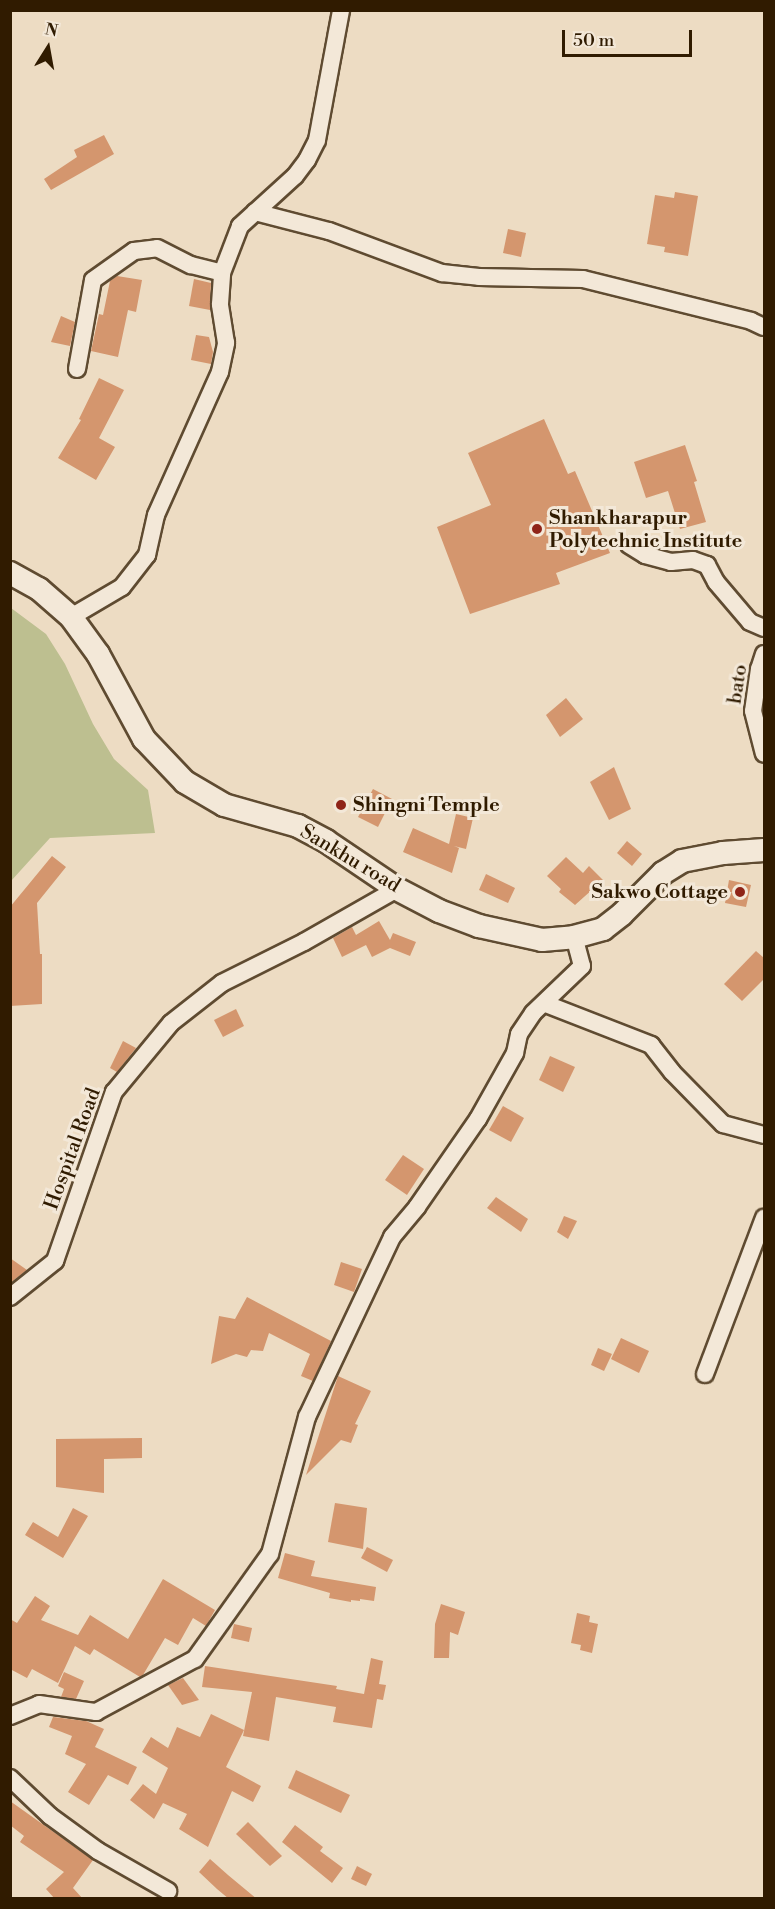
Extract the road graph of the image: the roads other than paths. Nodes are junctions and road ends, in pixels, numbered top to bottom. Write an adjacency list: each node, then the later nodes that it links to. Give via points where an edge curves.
1 (341, 10): 2 (street, via 317,140 295,176)
2 (255, 212): 3 (street, via 240,226); 4 (street, via 329,231 442,273 583,279)
3 (222, 273): 5 (street, via 191,265 156,248 134,251 93,279); 8 (street, via 220,304 226,343 220,372 156,515 147,555 122,587)
4 (765, 327)
5 (77, 369)
6 (629, 545): 9 (street, via 645,555 671,562 693,560 707,565 716,582 750,622)
7 (10, 573): 8 (main road, Sankhu road, via 39,589)
8 (72, 617): 13 (main road, Sankhu road, via 98,654 144,739 185,782 224,805 298,826)
9 (765, 628)
10 (765, 654): 11 (street, bato, via 753,711)
11 (765, 754)
12 (765, 850): 14 (main road, Sankhu road, via 682,861 663,873 603,929)
13 (397, 889): 14 (main road, Sankhu road, via 479,926 542,940); 18 (street, Hospital Road, via 222,983 171,1023 114,1092 55,1261)
14 (574, 938): 15 (street, via 582,966)
15 (546, 1004): 16 (street, via 651,1045 723,1124); 20 (street, via 533,1013 519,1034 515,1053 478,1119 392,1237 307,1417 270,1554 195,1659 96,1712 39,1704)
16 (765, 1135)
17 (765, 1218): 19 (street)
18 (10, 1297)
19 (705, 1374)
20 (10, 1716)
21 (10, 1778): 22 (street, via 50,1816 98,1851)
22 (168, 1891)

